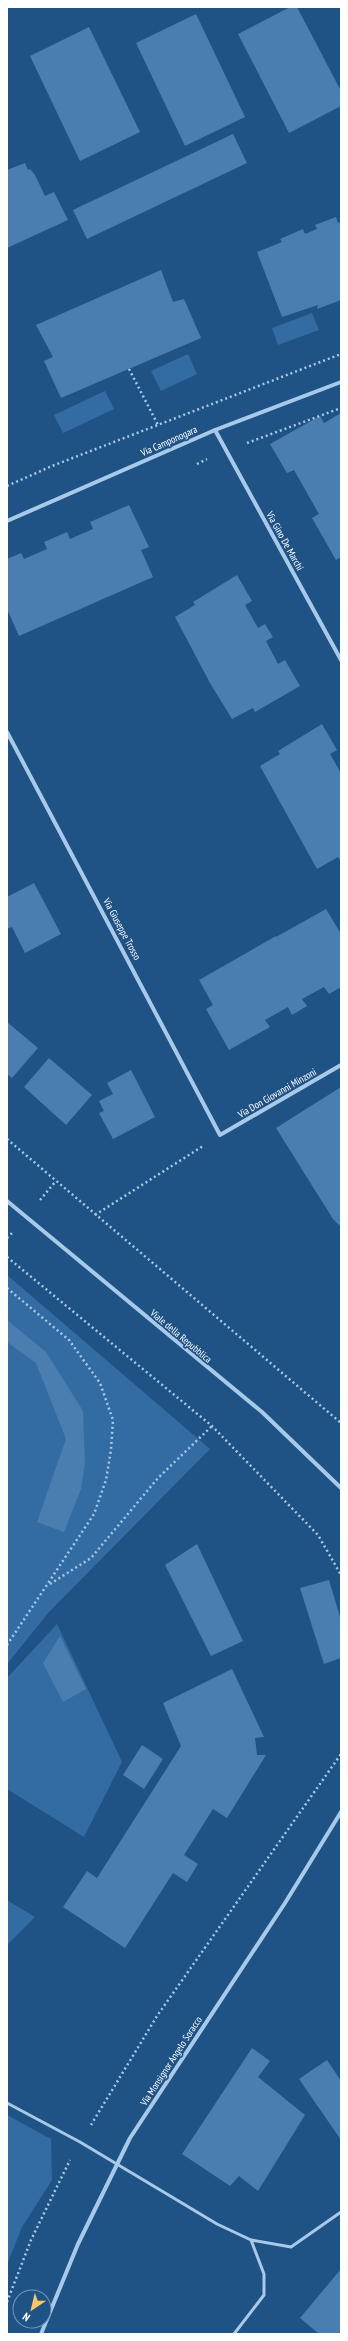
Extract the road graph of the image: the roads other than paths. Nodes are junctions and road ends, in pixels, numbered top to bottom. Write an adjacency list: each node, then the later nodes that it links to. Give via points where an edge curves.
1 (341, 382): 2 (street, Via Camponogara)
2 (215, 430): 3 (street, Via Camponogara); 4 (street, Via Gino De Marchi)
3 (7, 521)
4 (341, 660)
5 (7, 732): 7 (street, Via Giuseppe Trosso)
6 (341, 1065): 7 (street, Via Don Giovanni Minzoni)
7 (220, 1135)
8 (7, 1201): 9 (street, Viale della Repubblica, via 262,1412)
9 (341, 1488)
10 (341, 1812): 12 (street, Via Monsignor Angelo Soracco, via 285,1903 130,2138)
11 (7, 2103): 12 (lane)
12 (116, 2164): 14 (lane, via 217,2224); 15 (street, Via Monsignor Angelo Soracco, via 78,2244)
13 (341, 2212): 14 (lane, via 290,2247)
14 (251, 2240): 16 (lane, via 264,2274 264,2295)
15 (41, 2334)
16 (234, 2334)

